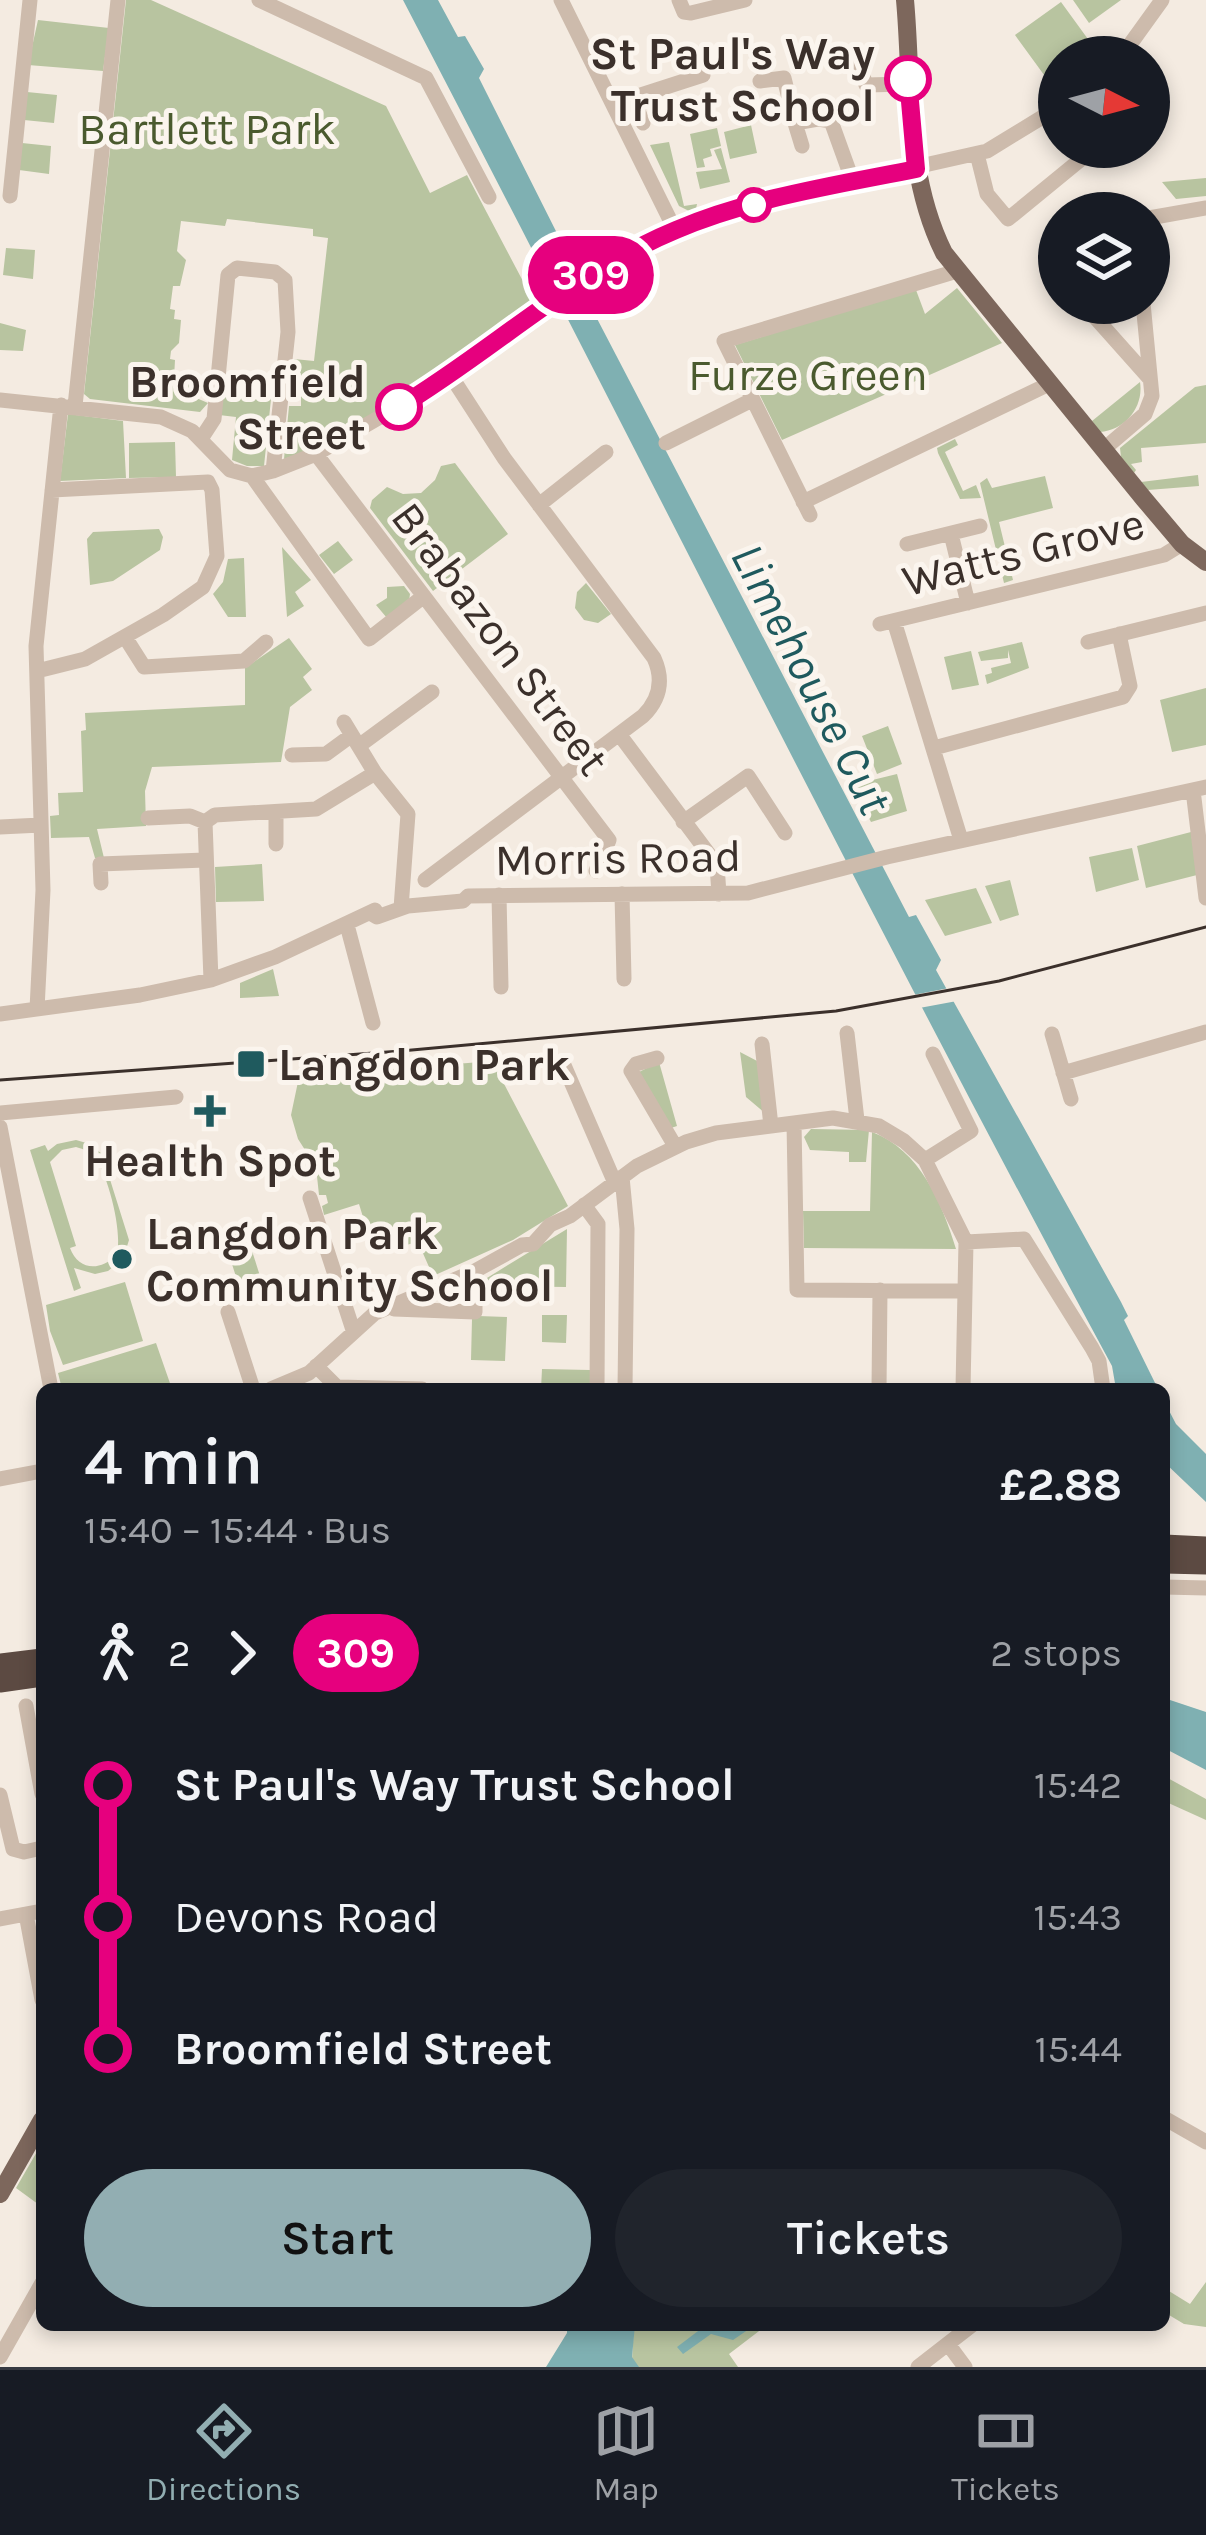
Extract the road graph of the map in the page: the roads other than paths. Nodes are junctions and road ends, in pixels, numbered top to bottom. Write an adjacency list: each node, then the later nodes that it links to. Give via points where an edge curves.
1 (30, 0): 20 (street)
2 (118, 0): 38 (street)
3 (259, 0): 26 (street, via 426,79)
4 (561, 0): 15 (street)
5 (679, 0): 6 (street, via 691,13)
6 (745, 0)
7 (904, 0): 13 (main road)
8 (1162, 0): 9 (street)
9 (1135, 36)
10 (855, 52): 13 (street, via 866,85)
11 (703, 75): 14 (street)
12 (760, 81): 18 (street, via 784,78)
13 (908, 84): 23 (main road)
14 (633, 98): 15 (street); 17 (street)
15 (613, 104): 29 (street)
16 (1038, 121): 21 (street)
17 (644, 123)
18 (795, 123): 19 (street); 24 (street, via 831,121)
19 (802, 146)
20 (7, 154): 25 (street)
21 (977, 154): 22 (street, via 987,194 1008,219); 23 (street)
22 (1070, 168)
23 (916, 169): 24 (street); 30 (main road, via 925,213)
24 (853, 182): 29 (street)
25 (10, 196)
26 (489, 197)
27 (1206, 208): 28 (street)
28 (1170, 214)
29 (675, 230): 33 (street, via 583,282)
30 (957, 271): 35 (main road); 37 (street, via 724,341)
31 (1100, 324): 34 (street)
32 (1146, 324): 34 (street)
33 (451, 376): 43 (street); 47 (street)
34 (1150, 380): 41 (street, via 1145,414)
35 (1049, 384): 37 (street, via 806,509); 41 (main road)
36 (0, 400): 38 (street)
37 (752, 400): 40 (street)
38 (68, 406): 39 (street, via 161,417); 46 (street)
39 (201, 439): 44 (street, via 214,419 231,271 275,272 285,280 285,359); 45 (street, via 224,465)
40 (666, 443)
41 (1104, 449): 51 (main road)
42 (606, 452): 47 (street)
43 (316, 454): 44 (street); 53 (street, Brabazon Street)
44 (273, 471): 45 (street)
45 (251, 476): 53 (street, via 369,639)
46 (52, 490): 57 (street, via 211,485 217,556 210,577); 60 (street)
47 (539, 505): 63 (street, via 654,658 660,681 651,709)
48 (980, 526): 49 (street)
49 (951, 533): 50 (street); 54 (street)
50 (907, 544)
51 (1183, 544): 52 (main road); 54 (street, Watts Grove)
52 (1206, 562)
53 (424, 596): 67 (street, Brabazon Street)
54 (968, 603): 64 (street, Watts Grove, via 887,623)
55 (1206, 614): 56 (street)
56 (1119, 634): 59 (street); 64 (street, via 1130,686 1123,698)
57 (125, 637): 58 (street, via 144,667 244,661); 60 (street, via 80,662)
58 (266, 642)
59 (1088, 642)
60 (37, 671): 73 (street)
61 (431, 692): 62 (street)
62 (352, 734): 65 (street, via 326,754); 66 (street)
63 (619, 734): 67 (street); 72 (street)
64 (934, 748): 76 (street)
65 (292, 755)
66 (378, 775): 69 (street, via 325,806); 86 (street, via 408,814)
67 (564, 778): 79 (street, Brabazon Street, via 609,840); 81 (street)
68 (1199, 789): 76 (street, Morris Road); 85 (street)
69 (276, 813): 71 (street, via 215,814); 77 (street)
70 (148, 818): 71 (street)
71 (205, 822): 78 (street)
72 (683, 822): 75 (street, via 748,776); 83 (street, via 717,865)
73 (41, 825): 74 (street); 91 (street)
74 (3, 826)
75 (784, 832)
76 (961, 841): 83 (street, Morris Road)
77 (276, 844)
78 (206, 860): 80 (street, via 100,864); 89 (street)
79 (596, 871)
80 (101, 883)
81 (421, 893): 84 (street, Morris Road, via 463,901); 86 (street, Morris Road)
82 (622, 894): 83 (street, Morris Road); 84 (street, Morris Road); 88 (street)
83 (719, 894)
84 (499, 895): 90 (street)
85 (1204, 900)
86 (401, 904): 87 (street, Morris Road)
87 (347, 925): 89 (street, Morris Road); 93 (street)
88 (624, 979)
89 (211, 980): 91 (street, Morris Road)
90 (501, 987)
91 (37, 1009): 92 (street, Morris Road)
92 (0, 1014)
93 (373, 1023)
94 (1206, 1032): 101 (street)
95 (847, 1033): 105 (street)
96 (1052, 1034): 101 (street)
97 (762, 1045): 108 (street)
98 (933, 1054): 110 (street, via 971,1131)
99 (657, 1058): 109 (street, via 631,1071)
100 (562, 1064): 111 (street)
101 (1064, 1073): 103 (street)
102 (176, 1096): 104 (street)
103 (1070, 1099)
104 (0, 1113)
105 (856, 1120): 106 (street); 110 (street, via 880,1126)
106 (794, 1123): 108 (street); 117 (street, via 796,1290)
107 (0, 1126): 124 (street)
108 (771, 1126): 109 (street)
109 (675, 1146): 111 (street)
110 (925, 1160): 114 (street)
111 (618, 1180): 113 (street); 129 (street, via 627,1229)
112 (316, 1201): 122 (street)
113 (584, 1205): 116 (street, via 533,1244); 128 (street, via 598,1224)
114 (966, 1242): 118 (street); 132 (street, via 1024,1239 1092,1348)
115 (475, 1286): 120 (street, via 475,1312)
116 (430, 1289): 119 (street); 120 (street)
117 (880, 1291): 118 (street); 130 (street)
118 (964, 1291): 131 (street)
119 (385, 1309): 120 (street); 122 (street)
120 (437, 1310)
121 (228, 1312): 125 (street)
122 (352, 1330): 123 (street)
123 (316, 1366): 126 (street); 127 (street)
124 (51, 1383)
125 (251, 1383)
126 (283, 1383)
127 (333, 1383)
128 (597, 1383)
129 (626, 1383)
130 (879, 1383)
131 (963, 1383)
132 (1101, 1383)
133 (36, 1473): 134 (street)
134 (0, 1479)
135 (1170, 1545): 136 (highway)
136 (1206, 1547)
137 (1170, 1563): 138 (highway)
138 (1206, 1564)
139 (1170, 1587): 140 (street)
140 (1206, 1588)
141 (36, 1659): 142 (highway)
142 (0, 1664)
143 (36, 1677): 144 (highway)
144 (0, 1682)
145 (26, 1706): 146 (street)
146 (36, 1761)
147 (0, 1795): 148 (street)
148 (7, 1839): 149 (street, via 24,1852)
149 (36, 1849)
150 (34, 1913): 151 (street)
151 (0, 1919)
152 (1170, 2121): 154 (street)
153 (36, 2129): 155 (main road)
154 (1206, 2142)
155 (6, 2173): 156 (main road)
156 (0, 2194)
157 (36, 2293): 160 (street)
158 (964, 2331): 159 (street)
159 (948, 2344): 161 (street); 162 (street)
160 (0, 2356)
161 (918, 2367)
162 (965, 2367)

